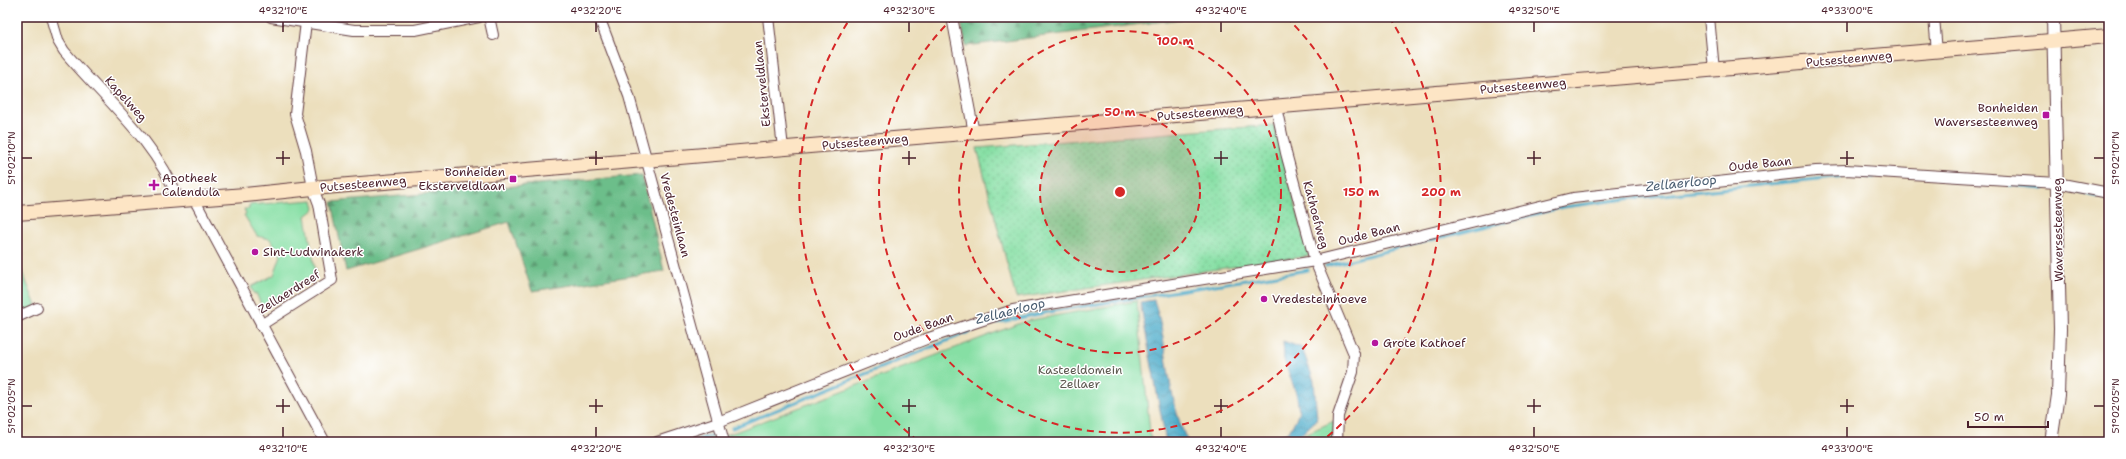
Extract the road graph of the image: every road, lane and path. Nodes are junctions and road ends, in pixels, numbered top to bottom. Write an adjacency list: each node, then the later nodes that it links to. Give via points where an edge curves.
1 (51, 17): 25 (street, Kapelweg, via 58,41 64,51 148,143 165,170)
2 (271, 17): 11 (street)
3 (479, 17): 11 (street, via 415,30 354,30)
4 (489, 17): 12 (street)
5 (599, 17): 20 (street, Vredesteinlaan, via 629,96)
6 (768, 17): 19 (street, Eksterveldlaan)
7 (952, 17): 18 (street)
8 (1709, 17): 16 (street)
9 (1934, 17): 15 (street)
10 (2053, 17): 14 (street, Waversesteenweg)
11 (306, 22): 22 (street, Zellaerdreef, via 295,114)
12 (493, 34)
13 (2109, 36): 14 (main road, Putsesteenweg)
14 (2054, 41): 15 (main road, Putsesteenweg); 21 (street, Waversesteenweg)
15 (1937, 52): 16 (main road, Putsesteenweg)
16 (1714, 70): 17 (main road, Putsesteenweg)
17 (1276, 107): 18 (main road, Putsesteenweg); 27 (street, Kathoefweg)
18 (974, 133): 19 (main road, Putsesteenweg)
19 (783, 148): 20 (main road, Putsesteenweg)
20 (646, 160): 22 (main road, Putsesteenweg); 31 (street, Vredesteinlaan)
21 (2057, 183): 23 (street, Oude Baan); 27 (street, Oude Baan, via 1846,170 1800,173 1573,198); 36 (street, Waversesteenweg, via 2060,329 2058,395)
22 (313, 188): 24 (main road, Putsesteenweg); 30 (street, Zellaerdreef, via 319,204 332,280)
23 (2109, 193)
24 (194, 199): 25 (main road, Putsesteenweg); 30 (street, Zellaerdreef)
25 (179, 200): 26 (main road, Putsesteenweg)
26 (17, 213)
27 (1315, 261): 31 (street, Oude Baan, via 1013,310 926,338); 35 (street, Kathoefweg, via 1354,354 1353,372 1338,416)
28 (37, 308): 29 (street)
29 (17, 317)
30 (261, 325): 32 (street, Zellaerdreef)
31 (718, 422): 33 (street, Oude Baan); 34 (street, Vredesteinlaan)
32 (325, 442)
33 (657, 442)
34 (724, 442)
35 (1337, 442)
36 (2051, 442)

